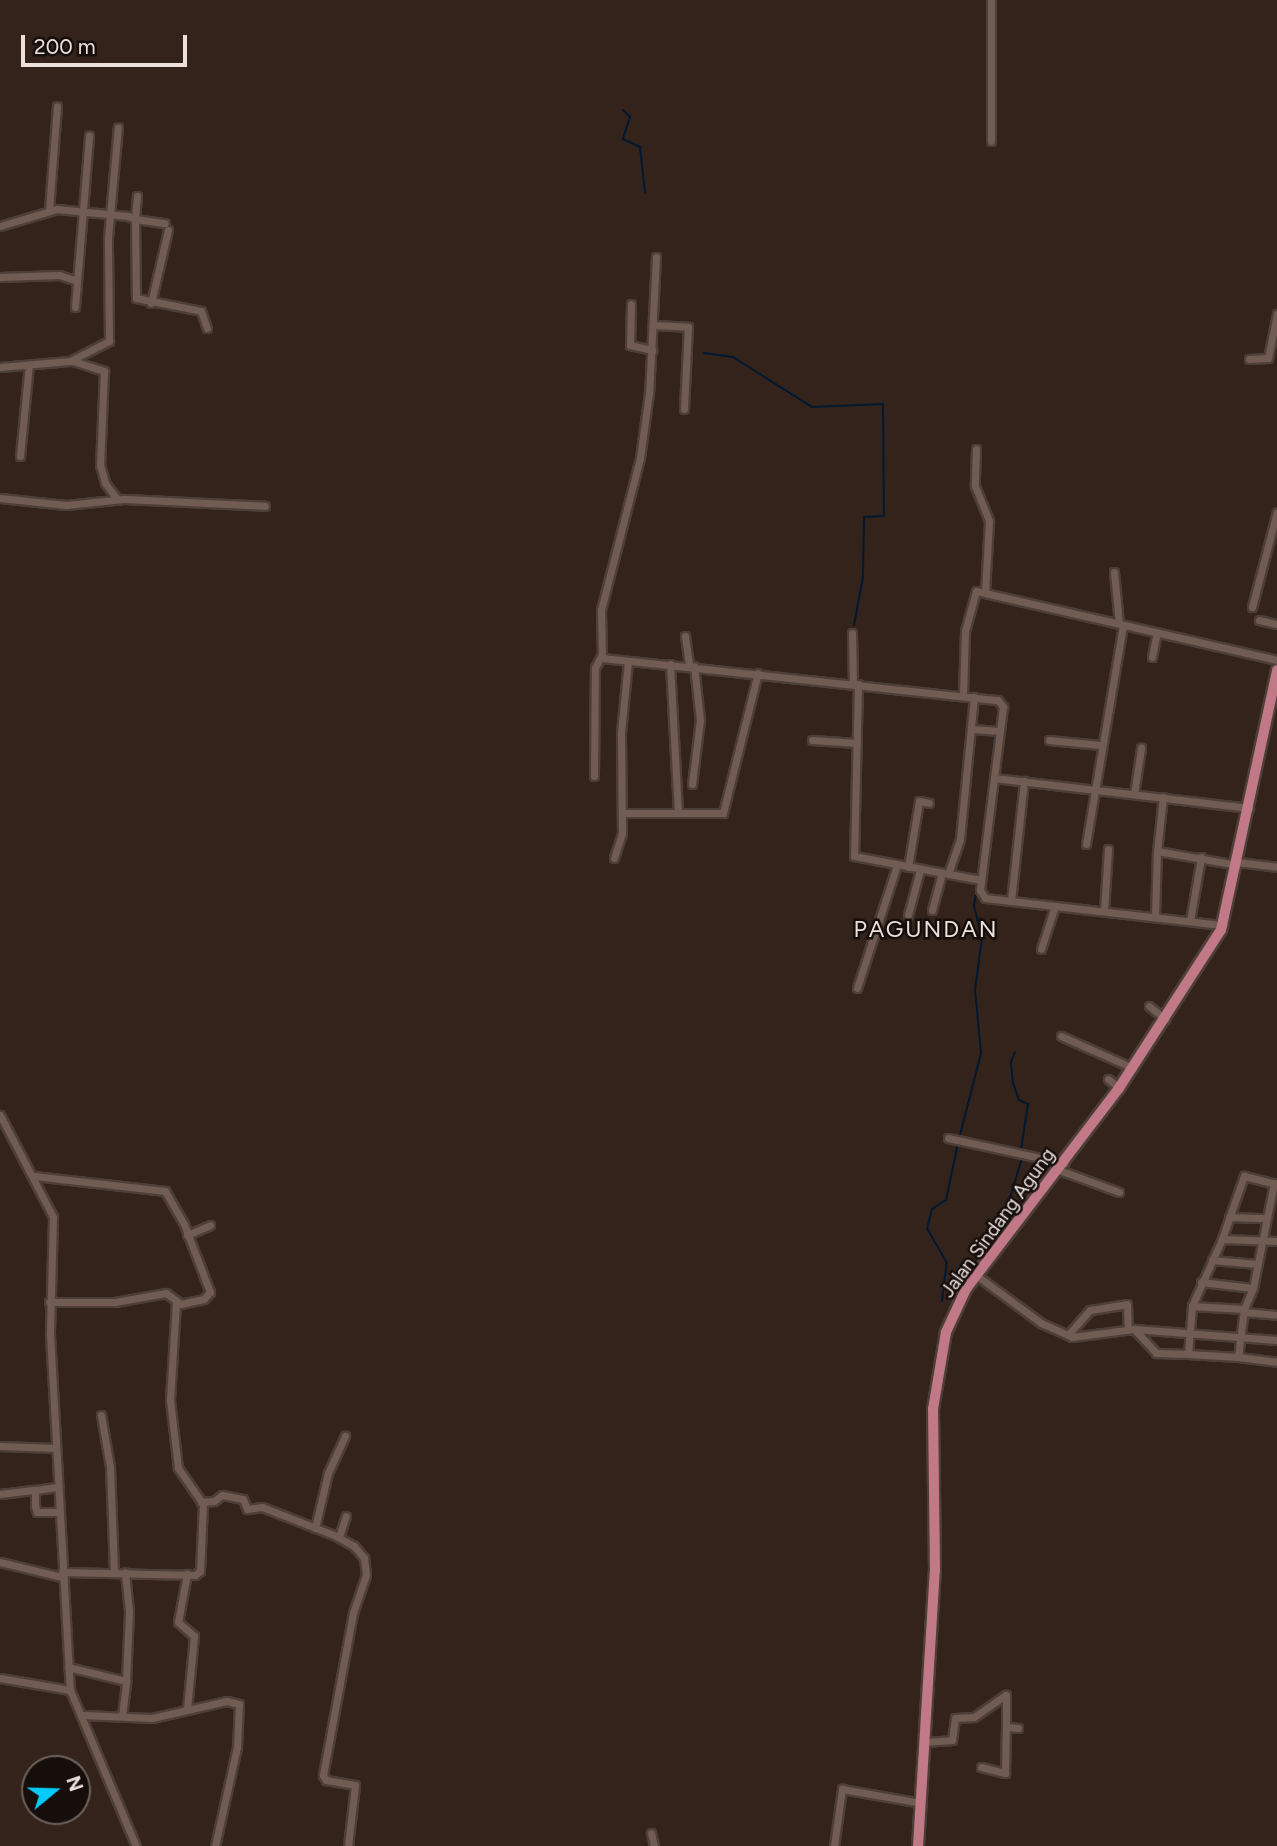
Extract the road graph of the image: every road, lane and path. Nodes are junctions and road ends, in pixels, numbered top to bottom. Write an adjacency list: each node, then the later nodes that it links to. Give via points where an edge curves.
1 (991, 0): 5 (street)
2 (57, 106): 8 (street)
3 (118, 127): 9 (street)
4 (89, 136): 7 (street)
5 (992, 141)
6 (137, 196): 10 (street)
7 (81, 208): 8 (street); 9 (street); 14 (street)
8 (49, 210): 11 (street)
9 (111, 212): 10 (street); 23 (street, via 110,338)
10 (135, 219): 15 (street, via 134,295); 15 (street, via 166,226)
11 (0, 226)
12 (656, 257): 19 (street)
13 (0, 277): 14 (street, via 59,275)
14 (77, 281): 17 (street)
15 (151, 303): 20 (street, via 201,311)
16 (631, 303): 21 (street, via 630,345)
17 (75, 307)
18 (1277, 314): 22 (street, via 1268,358)
19 (654, 325): 21 (street); 26 (street, via 688,327)
20 (207, 328)
21 (652, 351): 44 (street, via 640,458 601,610)
22 (1249, 359)
23 (72, 361): 24 (street); 30 (street, via 104,371 100,465 105,483)
24 (29, 365): 25 (street); 28 (street)
25 (0, 367)
26 (684, 409)
27 (976, 449): 36 (street, via 975,486 989,521)
28 (20, 456)
29 (0, 498): 30 (street, via 66,505)
30 (117, 499): 31 (street)
31 (265, 506)
32 (1277, 512): 33 (street)
33 (1266, 557): 34 (street); 37 (street)
34 (1277, 560)
35 (1114, 572): 40 (street)
36 (985, 592): 40 (street); 53 (street, via 974,592 970,604)
37 (1252, 607)
38 (1259, 620): 39 (street)
39 (1277, 624)
40 (1121, 625): 41 (street); 60 (street)
41 (1157, 632): 45 (street); 46 (street)
42 (852, 633): 52 (street)
43 (685, 636): 49 (street)
44 (601, 656): 47 (street, via 607,661); 62 (street, via 595,668)
45 (1152, 657)
46 (1277, 660)
47 (628, 662): 48 (street); 71 (street, via 621,732)
48 (670, 664): 49 (street); 72 (street)
49 (692, 666): 51 (street); 65 (street, via 700,720)
50 (1277, 670): 70 (main road, Jalan Sindang Agung)
51 (758, 673): 52 (street); 72 (street, via 724,811)
52 (856, 684): 53 (street); 59 (street)
53 (963, 695): 54 (street)
54 (974, 697): 55 (street); 56 (street, via 1002,702)
55 (972, 729): 56 (street); 83 (street, via 960,839)
56 (996, 730): 63 (street)
57 (812, 740): 59 (street)
58 (1049, 740): 60 (street)
59 (857, 743): 79 (street, via 854,856)
60 (1100, 745): 66 (street)
61 (1141, 748): 67 (street)
62 (594, 776)
63 (994, 778): 64 (street); 84 (street)
64 (1024, 781): 66 (street); 85 (street)
65 (692, 784)
66 (1093, 789): 67 (street); 73 (street)
67 (1134, 794): 68 (street)
68 (1163, 797): 70 (street); 75 (street)
69 (929, 803): 80 (street, via 919,801)
70 (1248, 808): 78 (main road, Jalan Sindang Agung)
71 (622, 813): 72 (street); 77 (street, via 622,833)
72 (678, 813)
73 (1086, 844)
74 (1108, 849): 88 (street)
75 (1157, 851): 76 (street); 90 (street)
76 (1201, 857): 78 (street); 91 (street)
77 (614, 858)
78 (1238, 864): 81 (street); 92 (main road, Jalan Sindang Agung)
79 (897, 865): 80 (street); 94 (street)
80 (908, 867): 82 (street)
81 (1277, 867)
82 (920, 870): 83 (street); 89 (street)
83 (945, 874): 84 (street); 87 (street)
84 (981, 880): 85 (street, via 985,898)
85 (1011, 901): 86 (street)
86 (1055, 905): 88 (street); 93 (street)
87 (932, 910)
88 (1104, 911): 90 (street)
89 (908, 915)
90 (1155, 917): 91 (street)
91 (1190, 921): 92 (street)
92 (1223, 925): 96 (main road, Jalan Sindang Agung)
93 (1041, 949)
94 (857, 988)
95 (1149, 1006): 96 (street)
96 (1165, 1020): 98 (main road, Jalan Sindang Agung)
97 (1061, 1036): 98 (street)
98 (1133, 1068): 100 (main road, Jalan Sindang Agung)
99 (1108, 1079): 100 (street)
100 (1119, 1088): 104 (main road, Jalan Sindang Agung)
101 (0, 1115): 102 (street)
102 (4, 1131): 105 (street)
103 (948, 1138): 104 (street)
104 (1062, 1166): 107 (street); 117 (main road, Jalan Sindang Agung)
105 (34, 1176): 111 (street, via 165,1191); 120 (street, via 53,1217)
106 (1276, 1184): 108 (street, via 1244,1176); 109 (street)
107 (1119, 1192)
108 (1229, 1217): 109 (street); 112 (street)
109 (1266, 1218): 113 (street)
110 (210, 1225): 111 (street)
111 (187, 1235): 121 (street, via 210,1292 204,1299)
112 (1222, 1239): 113 (street); 115 (street)
113 (1262, 1240): 114 (street); 116 (street)
114 (1277, 1241)
115 (1212, 1260): 116 (street); 118 (street)
116 (1257, 1264): 119 (street)
117 (976, 1275): 127 (street, via 1041,1323); 159 (main road, Jalan Sindang Agung, via 951,1318 935,1381 935,1571)
118 (1201, 1282): 119 (street); 122 (street)
119 (1253, 1288): 123 (street)
120 (49, 1302): 121 (street, via 114,1302 166,1293); 136 (street)
121 (176, 1303): 140 (street, via 170,1399 176,1457 179,1471)
122 (1192, 1306): 123 (street); 126 (street)
123 (1244, 1310): 124 (street); 128 (street)
124 (1277, 1315)
125 (1131, 1329): 126 (street); 127 (street, via 1085,1338); 127 (street, via 1127,1304 1090,1310); 130 (street, via 1156,1353)
126 (1190, 1332): 128 (street); 130 (street)
127 (1068, 1335)
128 (1241, 1337): 129 (street); 131 (street)
129 (1277, 1340)
130 (1188, 1354): 131 (street)
131 (1238, 1357): 132 (street)
132 (1277, 1362)
133 (102, 1415): 147 (street, via 110,1467)
134 (345, 1436): 143 (street, via 328,1473)
135 (0, 1446): 136 (street)
136 (55, 1448): 137 (street)
137 (57, 1487): 138 (street); 141 (street)
138 (35, 1489): 139 (street); 141 (street, via 36,1510)
139 (0, 1494)
140 (201, 1502): 143 (street, via 216,1501 222,1495 243,1499 247,1509 262,1507); 149 (street, via 200,1571)
141 (58, 1512): 148 (street)
142 (346, 1516): 144 (street)
143 (315, 1528): 144 (street)
144 (338, 1537): 165 (street, via 360,1551 366,1575 353,1613 323,1775 326,1780 355,1785)
145 (0, 1562): 148 (street)
146 (125, 1572): 147 (street); 149 (street); 152 (street, via 129,1611)
147 (114, 1573): 148 (street)
148 (62, 1574): 150 (street)
149 (187, 1574): 154 (street, via 178,1622 194,1636)
150 (68, 1667): 152 (street); 153 (street)
151 (0, 1678): 153 (street)
152 (126, 1681): 156 (street)
153 (70, 1690): 155 (street)
154 (187, 1709): 156 (street, via 152,1718); 164 (street, via 233,1701 239,1706 237,1747)
155 (83, 1715): 156 (street); 163 (street)
156 (122, 1716)
157 (1006, 1727): 158 (street); 159 (street, via 1006,1695 974,1717 955,1718 952,1740); 160 (street, via 1005,1773)
158 (1018, 1728)
159 (925, 1742): 161 (main road, Jalan Sindang Agung)
160 (981, 1767)
161 (921, 1803): 167 (street, via 842,1788); 168 (main road, Jalan Sindang Agung)
162 (651, 1833): 166 (street)
163 (136, 1846)
164 (215, 1846)
165 (348, 1846)
166 (654, 1846)
167 (834, 1846)
168 (918, 1846)

